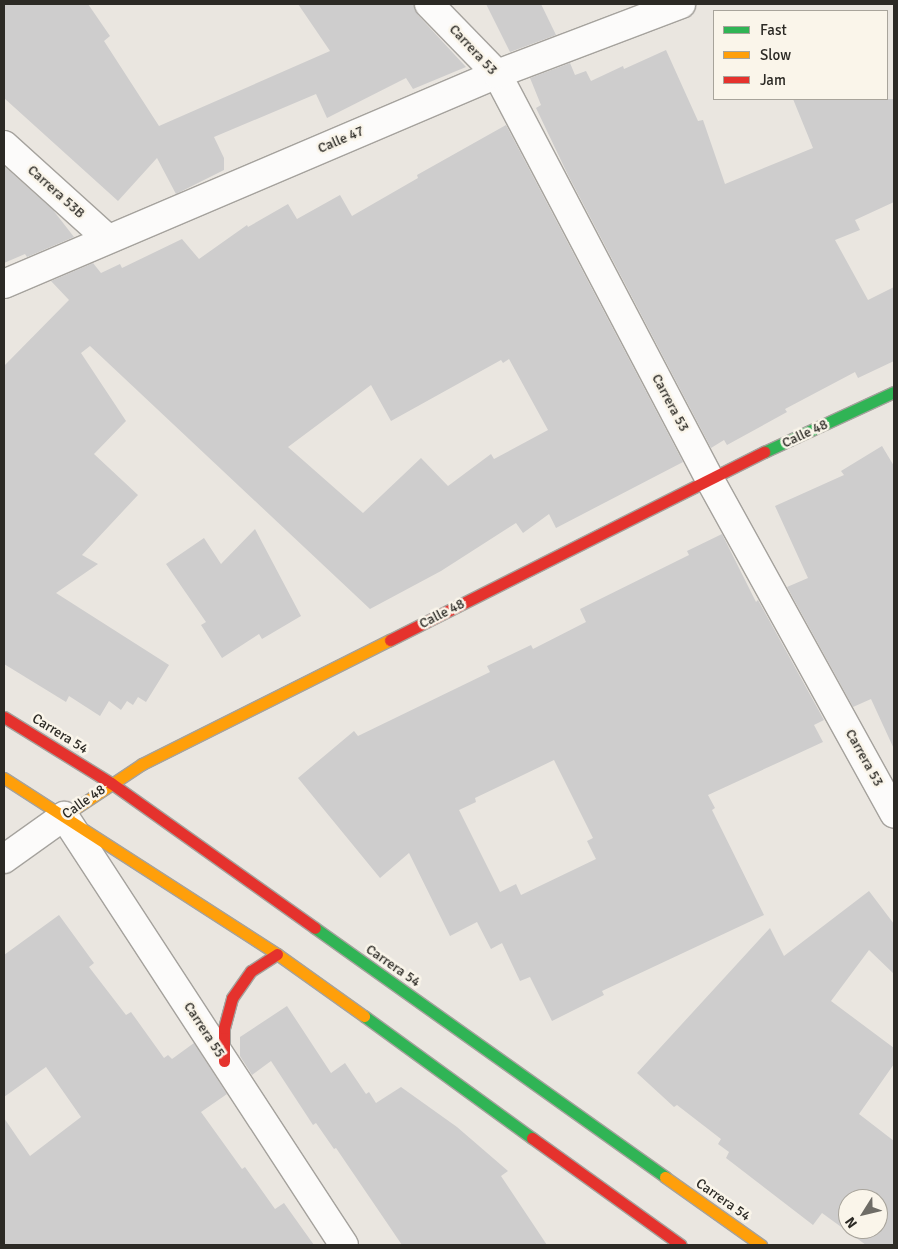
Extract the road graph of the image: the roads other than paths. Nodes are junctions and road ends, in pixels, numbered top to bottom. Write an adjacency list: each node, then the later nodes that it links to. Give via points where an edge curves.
1 (430, 4): 3 (street, Carrera 53)
2 (681, 4): 3 (street, Calle 47)
3 (497, 74): 5 (street, Calle 47); 8 (street, Carrera 53)
4 (4, 145): 5 (street, Carrera 53B)
5 (108, 239): 6 (street, Calle 47)
6 (4, 284)
7 (894, 392): 8 (main road, Calle 48)
8 (710, 480): 11 (main road, Calle 48, via 142,764); 12 (street, Carrera 53)
9 (4, 717): 11 (main road, Carrera 54)
10 (4, 778): 13 (main road)
11 (110, 783): 13 (main road, Calle 48); 19 (main road, Carrera 54)
12 (894, 814)
13 (64, 816): 14 (street, Calle 48); 15 (main road); 16 (street, Carrera 55)
14 (4, 860)
15 (277, 954): 16 (main road, via 251,971 232,998 224,1028); 18 (main road)
16 (224, 1061): 17 (street, Carrera 55)
17 (344, 1245)
18 (681, 1245)
19 (761, 1245)

